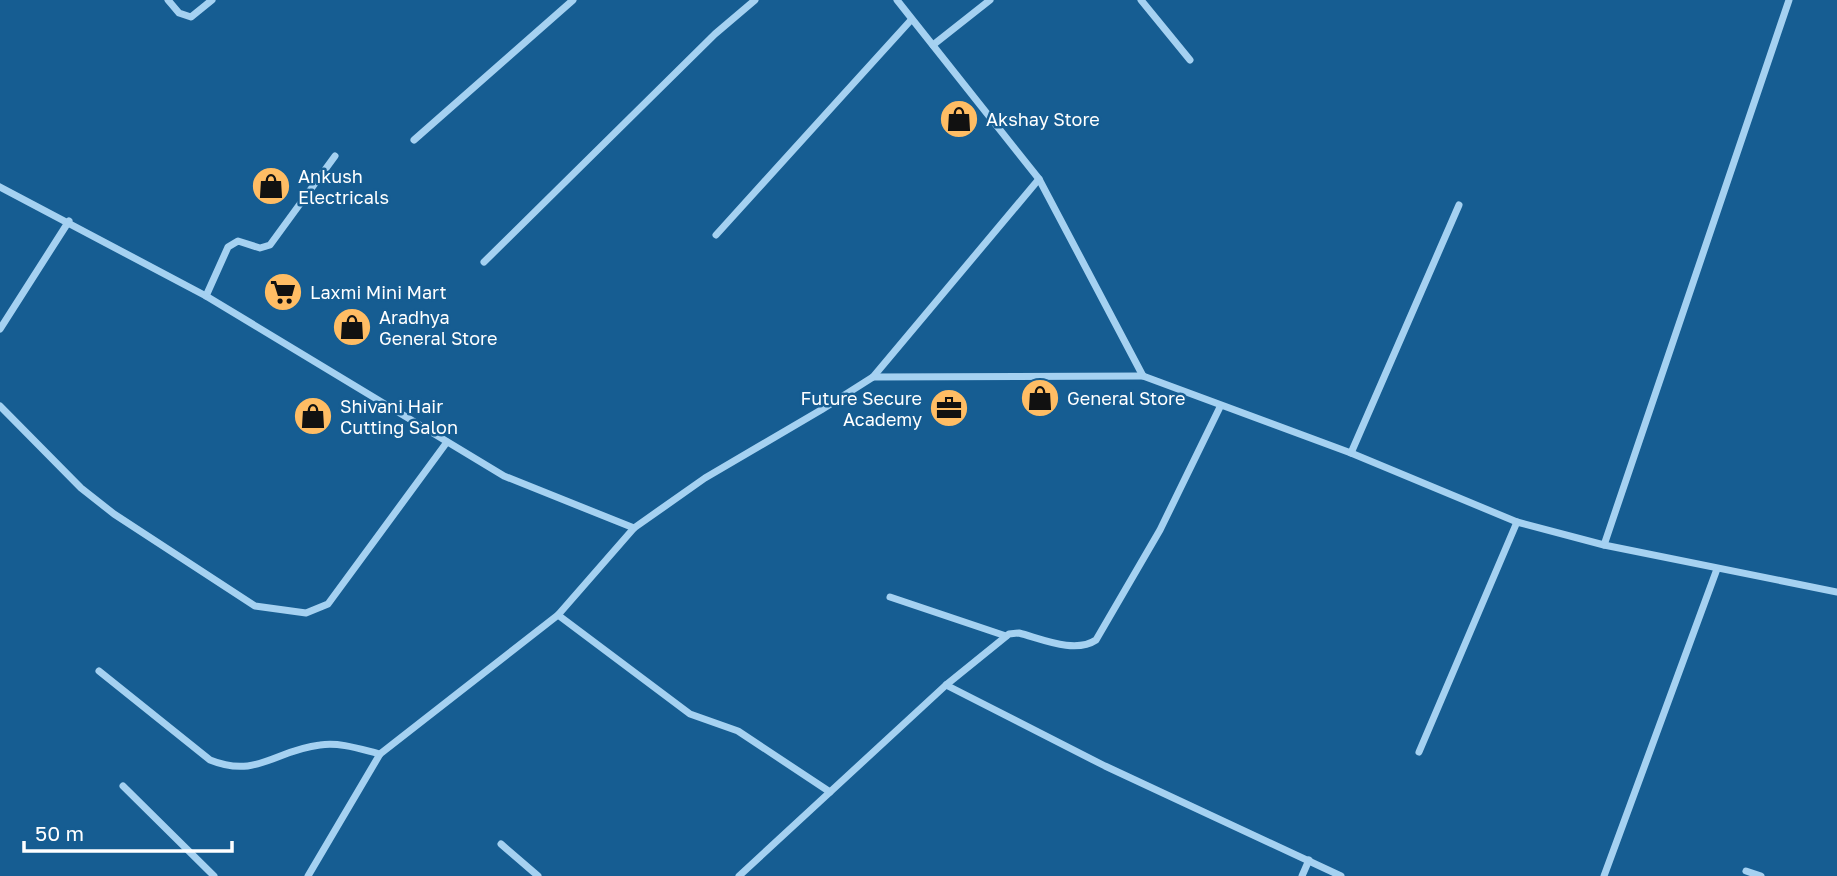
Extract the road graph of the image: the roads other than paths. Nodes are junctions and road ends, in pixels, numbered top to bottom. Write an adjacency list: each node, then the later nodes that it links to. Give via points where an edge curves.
1 (168, 0): 2 (street, via 179,13 191,17)
2 (212, 0)
3 (573, 0): 12 (street)
4 (755, 0): 19 (street)
5 (897, 0): 9 (street)
6 (990, 0): 10 (street)
7 (1141, 0): 11 (street)
8 (1789, 0): 30 (street)
9 (911, 20): 10 (street); 18 (street)
10 (933, 46): 14 (street)
11 (1190, 60)
12 (414, 141)
13 (335, 156): 20 (street, via 270,245 260,248 238,241 228,247)
14 (1039, 179): 22 (street); 23 (street)
15 (0, 187): 17 (street)
16 (1460, 205): 27 (street)
17 (69, 221): 20 (street); 21 (street)
18 (716, 235)
19 (484, 262)
20 (206, 296): 26 (street)
21 (0, 329)
22 (1143, 376): 23 (street); 25 (street)
23 (873, 377): 29 (street, via 705,478)
24 (0, 406): 26 (street, via 81,488 114,514 255,606 306,613 328,604)
25 (1220, 407): 27 (street); 35 (street, via 1160,530 1096,640 1077,647 1019,633)
26 (447, 442): 29 (street, via 504,476)
27 (1351, 453): 28 (street)
28 (1517, 522): 30 (street); 38 (street)
29 (634, 528): 34 (street)
30 (1604, 545): 31 (street)
31 (1717, 569): 32 (street); 51 (street)
32 (1837, 592)
33 (890, 597): 35 (street)
34 (558, 615): 39 (street); 41 (street, via 690,714 738,731)
35 (1006, 636): 37 (street)
36 (99, 671): 39 (street, via 210,760 228,767 246,769 294,751 330,744)
37 (946, 685): 41 (street); 43 (street, via 1105,766)
38 (1419, 752)
39 (380, 754): 46 (street)
40 (123, 786): 45 (street)
41 (830, 792): 48 (street)
42 (501, 844): 47 (street)
43 (1309, 860): 49 (street); 50 (street)
44 (1746, 871): 52 (street)
45 (214, 876)
46 (308, 876)
47 (538, 876)
48 (739, 876)
49 (1303, 876)
50 (1341, 876)
51 (1604, 876)
52 (1761, 876)

